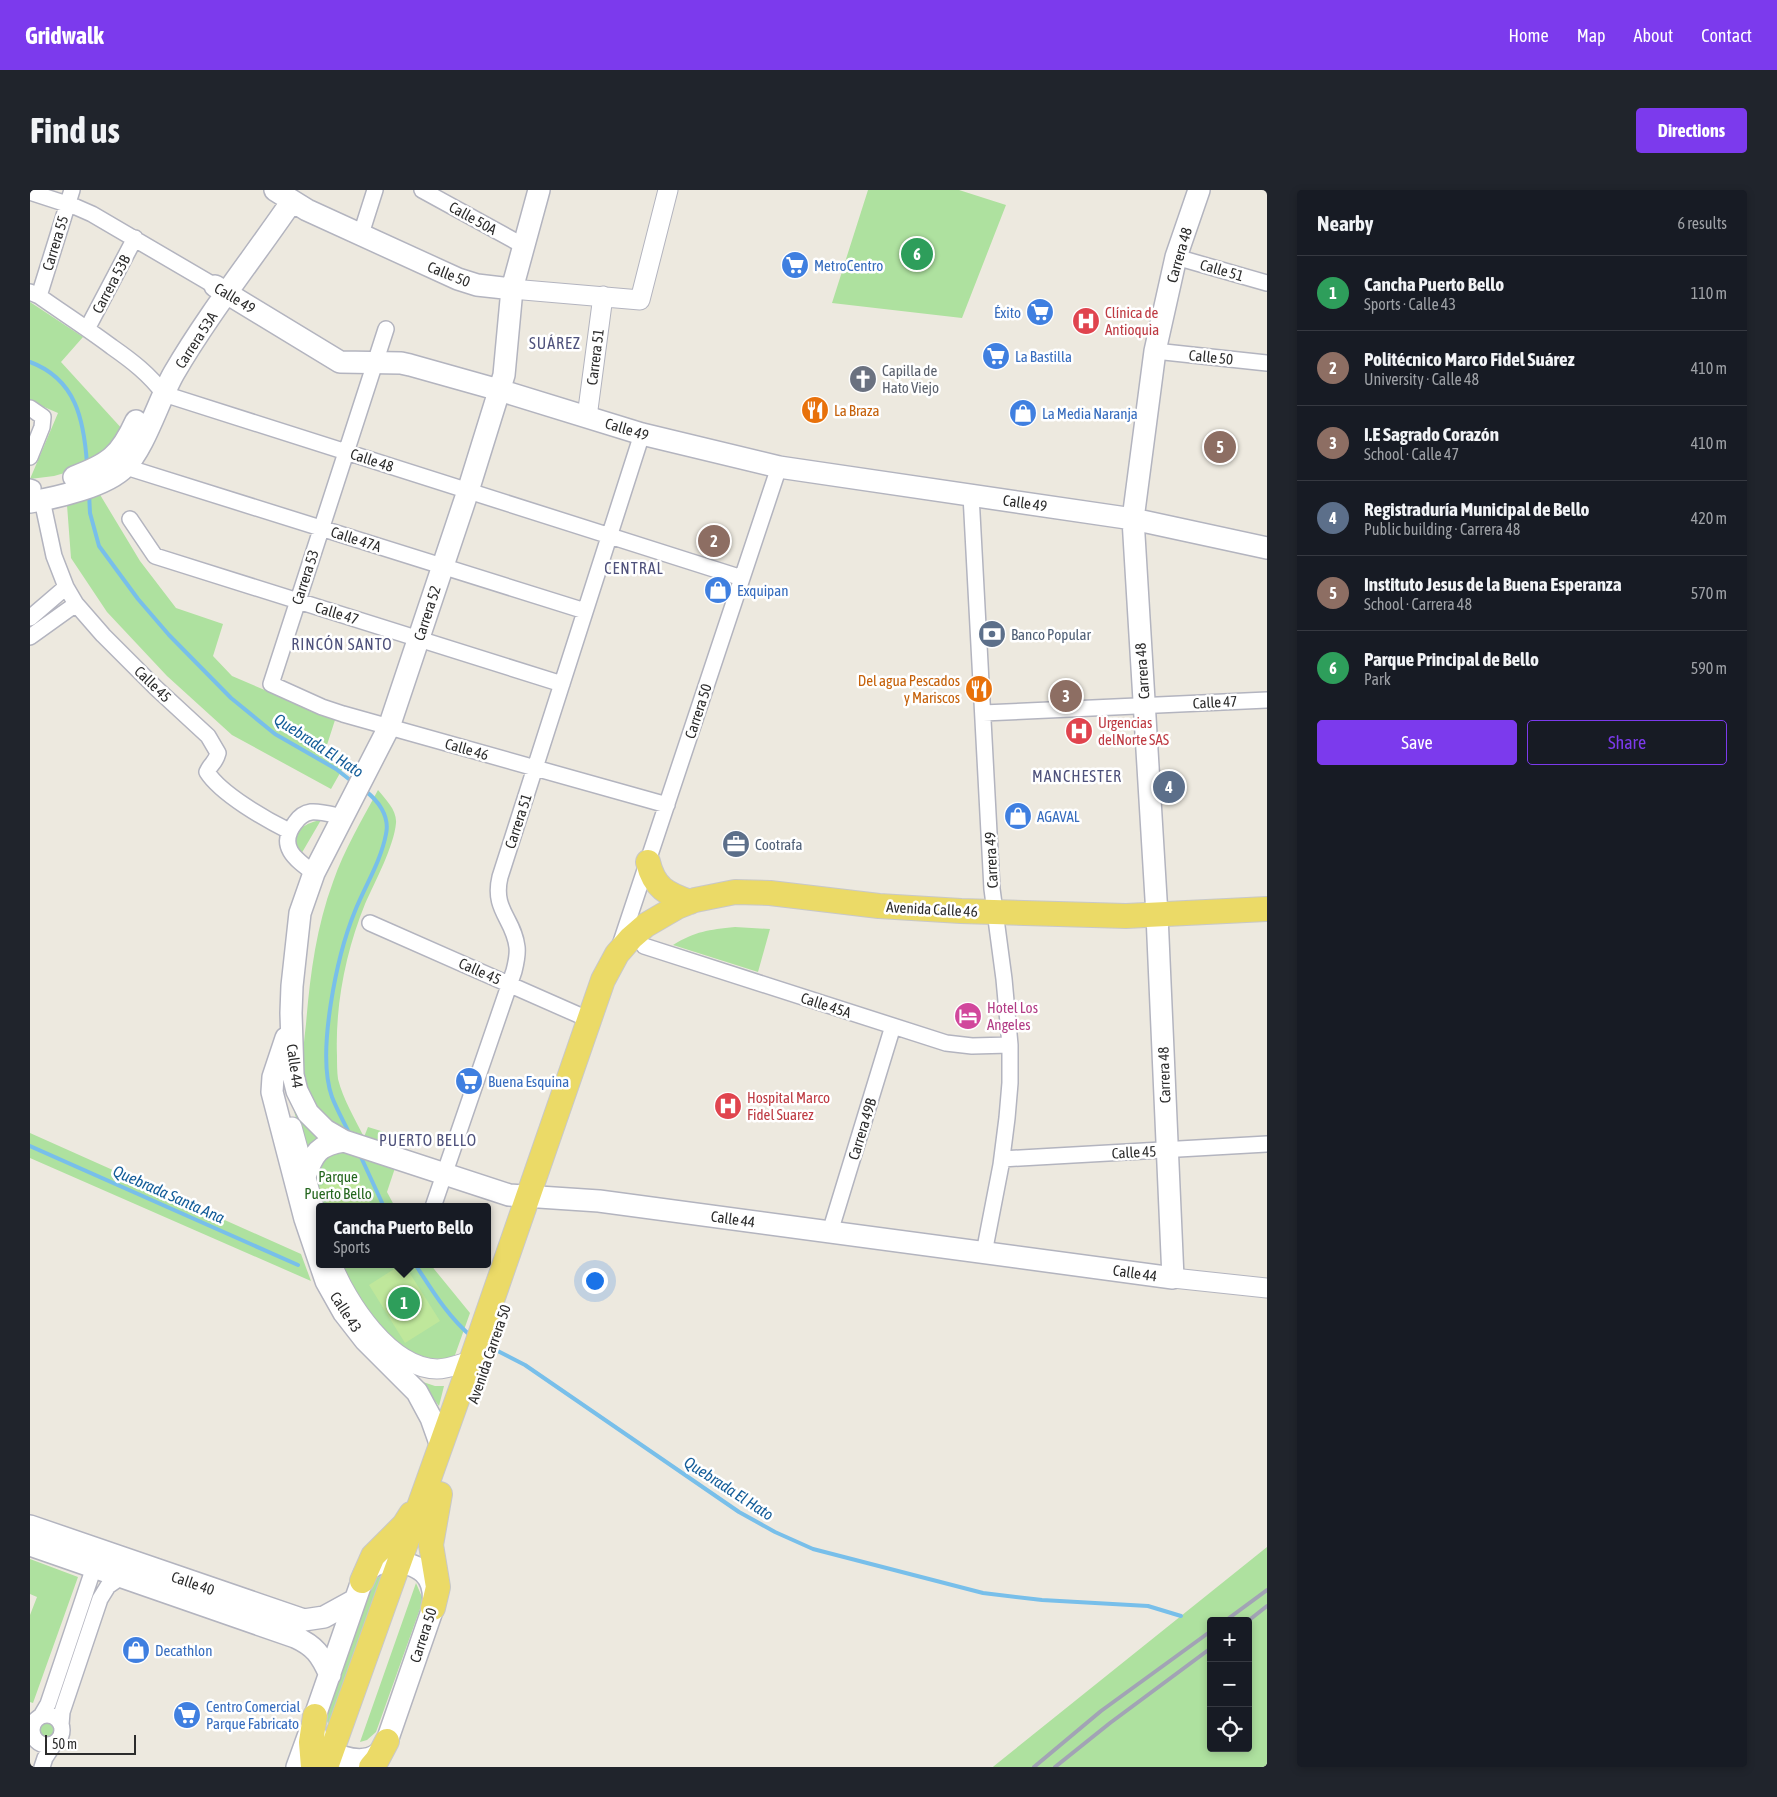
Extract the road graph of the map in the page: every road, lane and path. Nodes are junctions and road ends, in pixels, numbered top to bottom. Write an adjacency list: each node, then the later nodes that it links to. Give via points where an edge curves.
1 (375, 190): 9 (street)
2 (422, 190): 11 (street, Calle 50A)
3 (539, 190): 11 (main road, Carrera 52)
4 (668, 190): 17 (street, Calle 50, via 640,300)
5 (1199, 190): 12 (main road, Carrera 48)
6 (30, 192): 8 (street, Calle 49)
7 (283, 195): 9 (main road, Calle 50); 15 (main road, Carrera 53A)
8 (70, 197): 10 (street, Calle 49, via 92,214); 16 (street, Carrera 55)
9 (361, 234): 14 (main road, Calle 50, via 467,282)
10 (135, 238): 15 (street, Calle 49); 18 (street, Carrera 53B)
11 (524, 246): 14 (main road, Carrera 52)
12 (1176, 257): 13 (street, Calle 51); 20 (main road, Carrera 48)
13 (1267, 283)
14 (512, 289): 17 (street, Calle 50); 24 (main road, Carrera 52, via 505,366)
15 (221, 290): 21 (main road, Calle 49, via 340,362); 23 (main road, Carrera 53A, via 172,350)
16 (34, 294): 18 (street, Calle 48)
17 (603, 296): 26 (street, Carrera 51)
18 (87, 329): 23 (street, Calle 48, via 140,368)
19 (386, 329): 21 (street, Carrera 53)
20 (1155, 351): 22 (street, Calle 50); 36 (main road, Carrera 48)
21 (375, 362): 24 (main road, Calle 49, via 401,363); 28 (street, Carrera 53)
22 (1267, 363)
23 (159, 387): 28 (street, Calle 48); 31 (main road, Carrera 53A, via 140,446)
24 (499, 390): 26 (main road, Calle 49); 32 (main road, Carrera 52)
25 (30, 408): 29 (street, via 43,417)
26 (587, 417): 27 (main road, Calle 49)
27 (642, 434): 30 (main road, Calle 49); 38 (street, Carrera 51)
28 (346, 452): 32 (street, Calle 48); 37 (street, Carrera 53)
29 (30, 457)
30 (779, 467): 34 (main road, Calle 49); 41 (street, Carrera 50)
31 (113, 469): 33 (main road, via 70,485); 37 (street, Calle 47A)
32 (468, 491): 38 (street, Calle 48); 40 (main road, Carrera 52)
33 (33, 493): 42 (street, Calle 45)
34 (971, 495): 36 (main road, Calle 49); 53 (street, Carrera 49)
35 (130, 519): 43 (street, Calle 47, via 155,556)
36 (1133, 519): 39 (main road, Calle 49); 52 (main road, Carrera 48)
37 (321, 528): 40 (street, Calle 47A); 43 (street, Carrera 53)
38 (609, 536): 41 (street, Calle 48); 45 (street, Carrera 51)
39 (1267, 548)
40 (443, 566): 45 (street, Calle 47A); 48 (main road, Carrera 52)
41 (742, 578): 56 (street, Carrera 50)
42 (66, 587): 44 (street, Calle 45); 46 (street)
43 (297, 601): 48 (street, Calle 47); 49 (street, Carrera 53)
44 (76, 604): 47 (street); 58 (street, Calle 45, via 103,635 208,736 218,753 207,772 212,779 244,804)
45 (585, 611): 50 (street, Carrera 51)
46 (30, 618)
47 (30, 637)
48 (419, 639): 50 (street, Calle 47); 54 (main road, Carrera 52)
49 (271, 684): 54 (street, Calle 46, via 332,711)
50 (562, 684): 55 (street, Carrera 51)
51 (1267, 700): 52 (street, Calle 47)
52 (1144, 706): 53 (street, Calle 47); 64 (main road, Carrera 48)
53 (983, 713): 63 (street, Carrera 49)
54 (389, 727): 55 (street, Calle 46); 57 (main road, Carrera 52)
55 (535, 768): 56 (street, Calle 46); 69 (street, Carrera 51, via 497,889 500,906 517,948)
56 (667, 805): 59 (street, Carrera 50)
57 (343, 817): 58 (street, via 312,812 300,816); 60 (main road, Carrera 52)
58 (289, 831): 60 (street, via 289,847 297,860)
59 (648, 862): 61 (main road, via 650,873 659,886 672,896); 68 (street, Carrera 50)
60 (314, 873): 71 (main road, Carrera 52, via 306,892 297,934)
61 (690, 902): 63 (main road, Avenida Calle 46, via 754,892); 68 (main road, Avenida Calle 46, via 646,925)
62 (1267, 909): 64 (main road, Avenida Calle 46)
63 (996, 920): 64 (main road, Avenida Calle 46); 67 (main road, Avenida Calle 46, via 868,920 746,907 713,911 681,921); 73 (street, Carrera 49)
64 (1158, 922): 66 (main road, Avenida Calle 46); 77 (main road, Carrera 48)
65 (370, 923): 69 (street, Calle 45)
66 (1267, 924)
67 (644, 946): 72 (street, Calle 45A); 81 (main road, Avenida Carrera 50, via 626,968 612,996)
68 (617, 954): 70 (main road, Avenida Carrera 50, via 603,980)
69 (510, 984): 70 (street, Calle 45); 79 (street, Carrera 51)
70 (590, 1020): 81 (main road, Avenida Carrera 50)
71 (291, 1024): 74 (main road, Calle 43); 75 (main road, Calle 44, via 293,1075 302,1102 316,1122)
72 (893, 1026): 73 (street, Calle 45A, via 959,1046); 84 (street, Carrera 49B)
73 (1010, 1045): 78 (street, Carrera 49, via 1010,1096)
74 (276, 1069): 80 (street); 85 (main road, Calle 43, via 272,1086 274,1097)
75 (344, 1142): 79 (main road, Calle 44); 80 (main road, via 328,1145 316,1152)
76 (1267, 1144): 77 (street, Calle 45)
77 (1167, 1150): 78 (street, Calle 45); 89 (main road, Carrera 48)
78 (1002, 1160): 86 (street, Carrera 49)
79 (444, 1174): 81 (main road, Calle 44, via 499,1192); 82 (street, Carrera 51)
80 (305, 1176): 83 (street)
81 (536, 1196): 84 (main road, Calle 44, via 599,1201); 91 (main road, Avenida Carrera 50, via 492,1325)
82 (434, 1203)
83 (316, 1215)
84 (830, 1232): 86 (main road, Calle 44)
85 (316, 1252)
86 (984, 1253): 89 (main road, Calle 44)
87 (322, 1268): 92 (main road, Calle 43, via 344,1313 365,1340 419,1396)
88 (334, 1268): 91 (street, Calle 43, via 357,1312 402,1357 438,1369)
89 (1173, 1278): 90 (street, Calle 44)
90 (1267, 1288)
91 (477, 1359): 92 (main road, Avenida Carrera 50); 93 (main road, Avenida Carrera 50)
92 (441, 1446): 93 (main road, Avenida Carrera 50)
93 (433, 1491): 97 (main road, Avenida Carrera 50); 99 (main road, via 373,1556); 100 (main road, via 432,1545 438,1587)
94 (30, 1526): 96 (main road, Calle 40)
95 (30, 1545): 96 (main road, Calle 40)
96 (100, 1560): 98 (main road, Calle 40); 99 (main road, Calle 40, via 304,1620 335,1612); 102 (street, via 48,1704)
97 (407, 1564): 99 (main road, via 378,1563 368,1570); 100 (main road, Carrera 50, via 424,1571 430,1578); 108 (main road, Avenida Carrera 50)
98 (121, 1577): 101 (main road, Calle 40, via 295,1637 315,1649); 104 (street, via 108,1586 100,1599 62,1712)
99 (358, 1590): 101 (main road)
100 (433, 1608): 105 (main road, Carrera 50)
101 (330, 1675): 103 (main road)
102 (36, 1716): 104 (street, via 51,1715); 106 (street)
103 (315, 1716): 108 (main road, via 311,1742); 110 (main road)
104 (61, 1726): 107 (street, via 61,1736)
105 (387, 1741): 108 (main road, Carrera 50, via 372,1758); 111 (main road)
106 (31, 1743): 107 (street, via 35,1740 44,1746)
107 (54, 1744): 109 (street)
108 (332, 1762)
109 (42, 1767)
110 (297, 1767)
111 (371, 1767)

